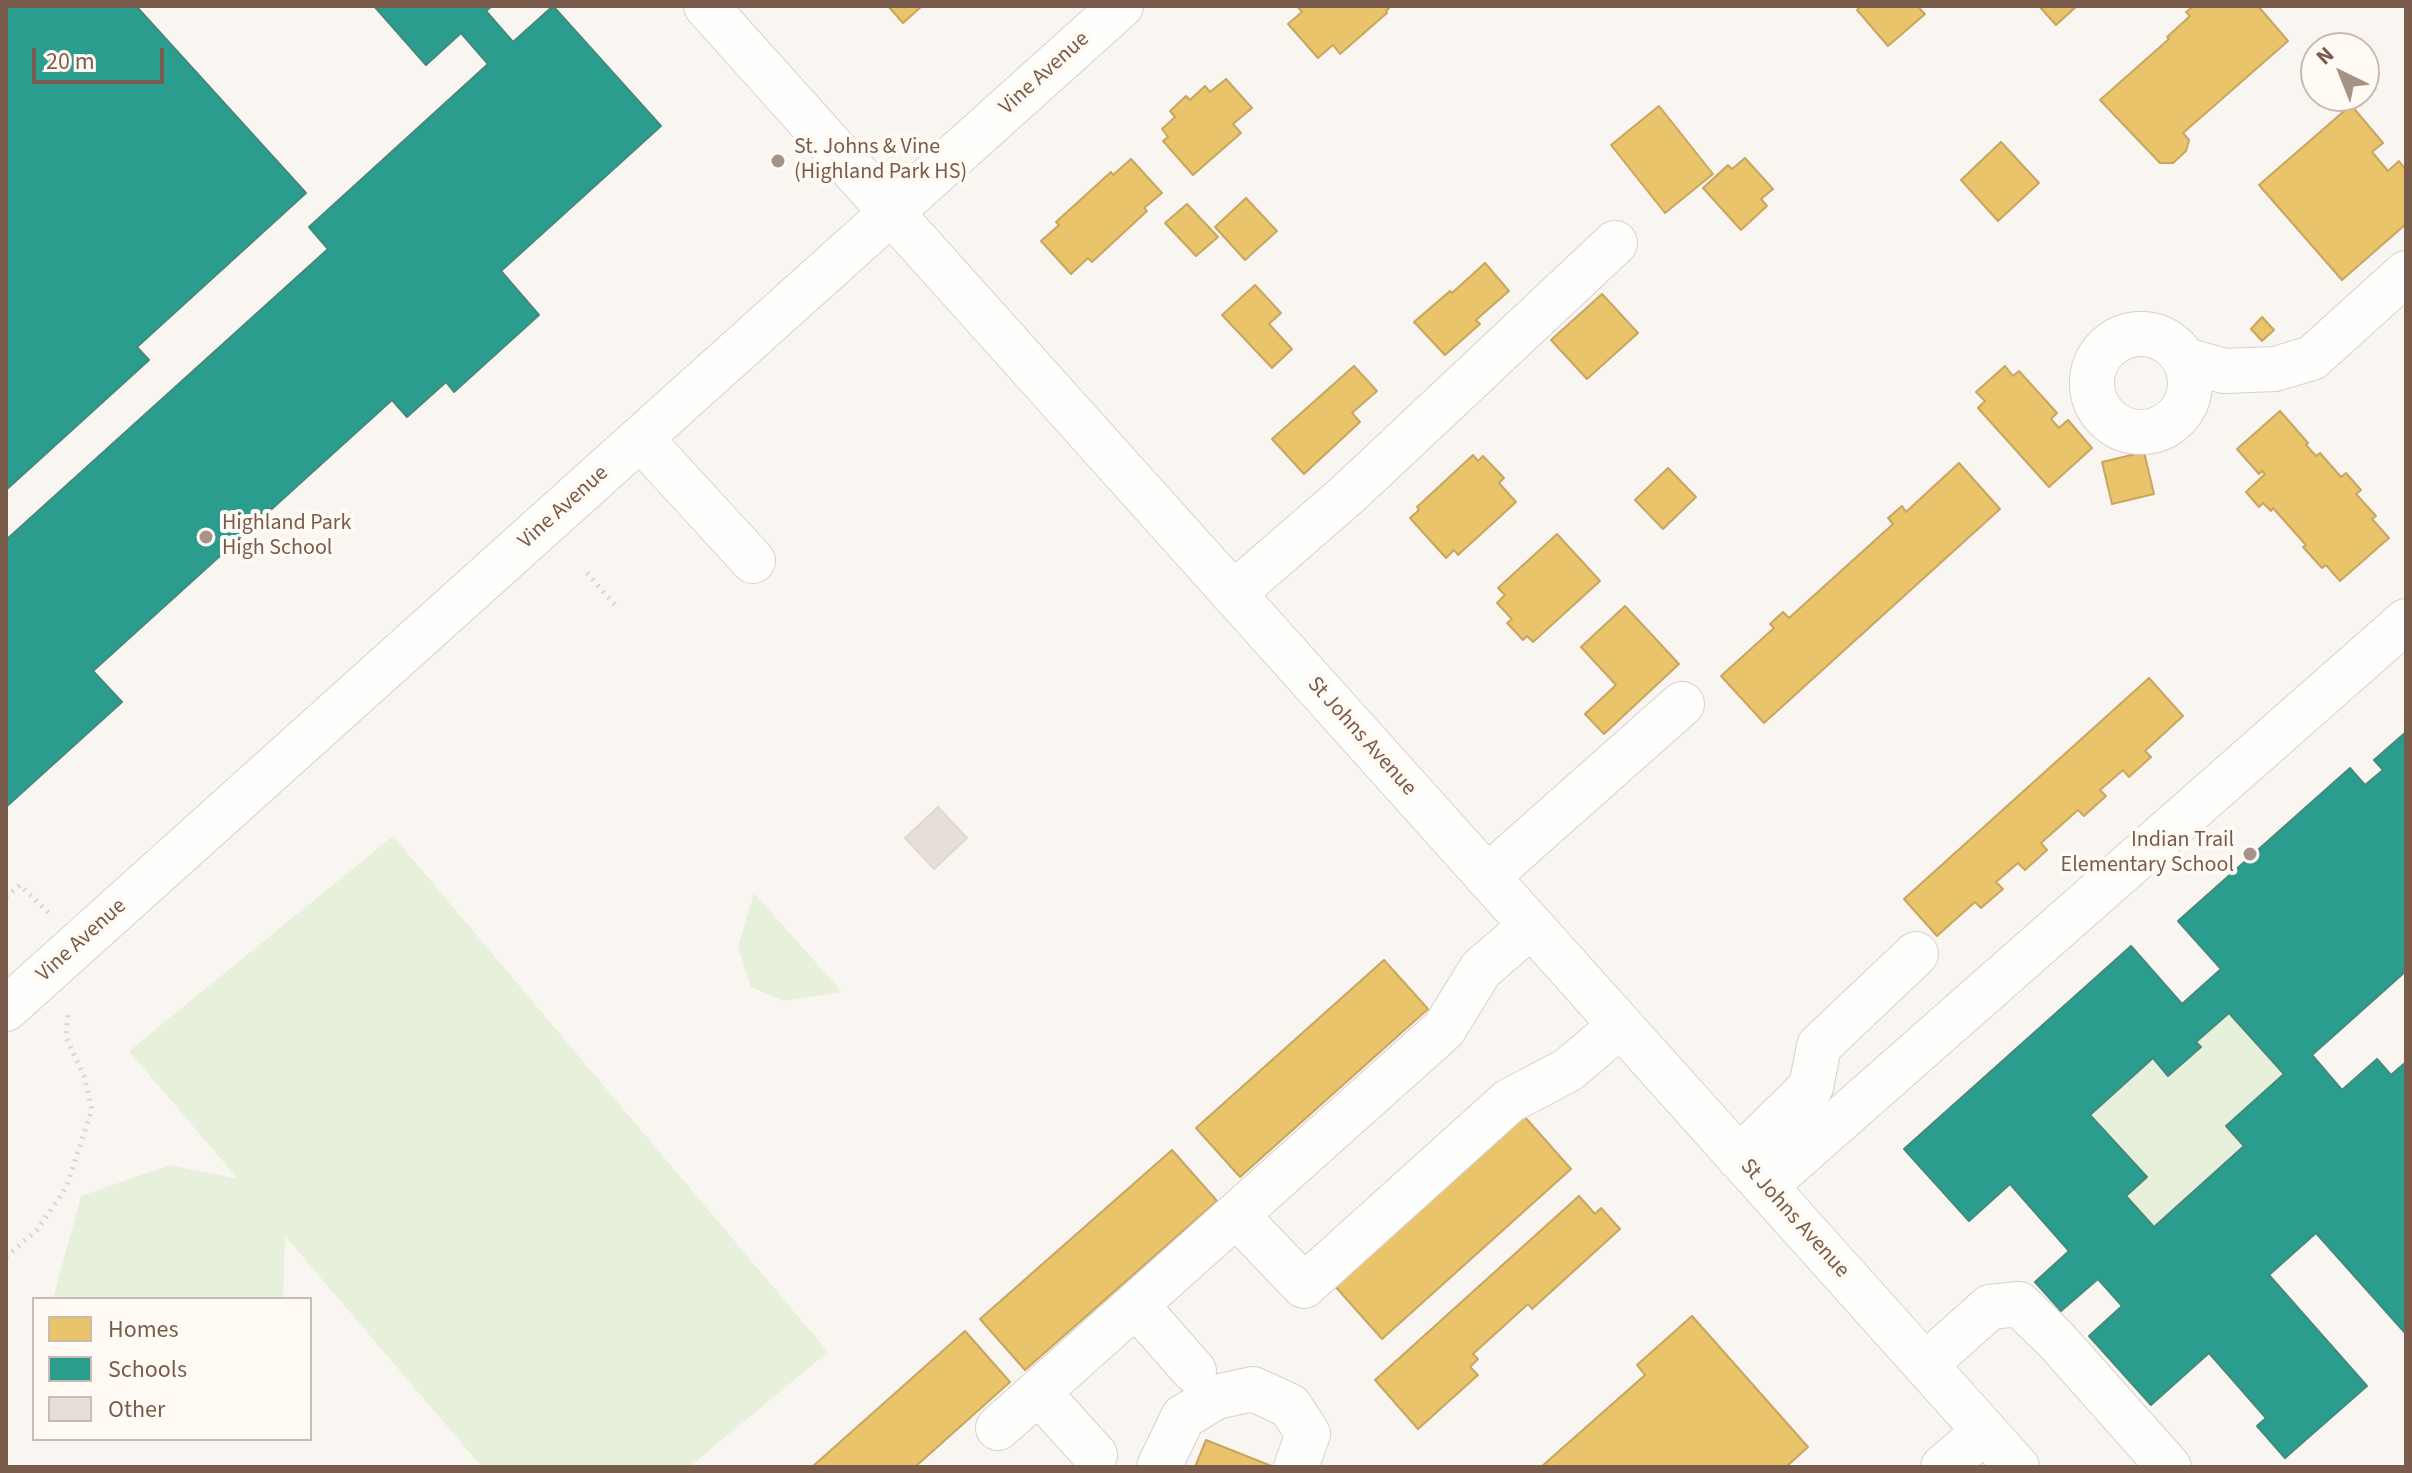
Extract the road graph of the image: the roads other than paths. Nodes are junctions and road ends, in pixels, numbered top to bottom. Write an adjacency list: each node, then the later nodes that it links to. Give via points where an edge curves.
1 (706, 6): 3 (street, St Johns Avenue)
2 (1121, 6): 3 (street, Vine Avenue)
3 (892, 214): 7 (street, Vine Avenue); 9 (street, St Johns Avenue)
4 (1615, 243): 9 (street, via 1348,494)
5 (2406, 273): 6 (street, via 2312,358 2275,369 2224,371)
6 (2185, 360)
7 (641, 439): 8 (street); 15 (street, Vine Avenue)
8 (753, 561)
9 (1233, 594): 12 (street, St Johns Avenue)
10 (2406, 621): 17 (street)
11 (1682, 704): 12 (street)
12 (1487, 877): 13 (street, St Johns Avenue)
13 (1531, 926): 16 (street, St Johns Avenue); 18 (street, via 1481,969 1444,1029)
14 (1916, 954): 17 (street, via 1819,1046 1811,1087)
15 (6, 1009)
16 (1620, 1026): 17 (street, St Johns Avenue); 18 (street, via 1568,1070 1509,1101 1304,1286)
17 (1752, 1172): 20 (street, St Johns Avenue)
18 (1236, 1215): 19 (street)
19 (1136, 1305): 21 (street); 22 (street)
20 (1925, 1365): 24 (street, St Johns Avenue); 30 (street, via 1990,1307 2019,1304)
21 (1194, 1371)
22 (1039, 1393): 23 (street); 25 (street)
23 (998, 1428)
24 (1985, 1431): 28 (street); 29 (street, St Johns Avenue)
25 (1095, 1455)
26 (1159, 1467): 27 (street, via 1183,1417 1216,1397 1253,1389 1290,1406 1308,1434)
27 (1296, 1467)
28 (1943, 1467)
29 (2017, 1467)
30 (2169, 1467)

